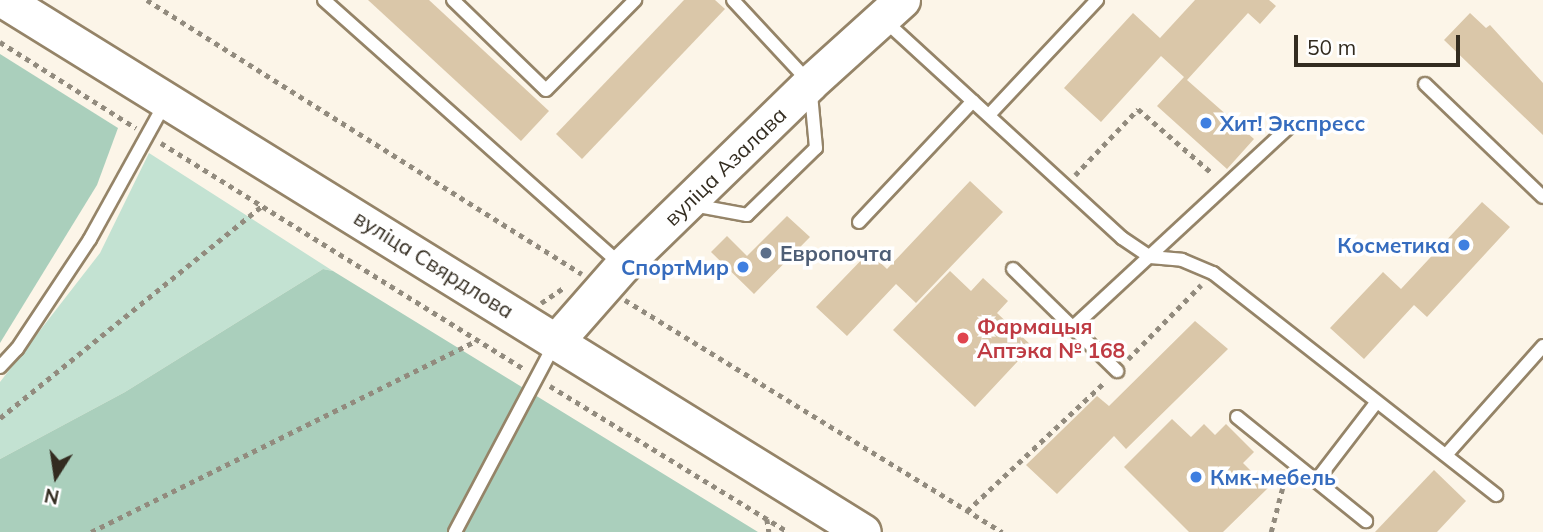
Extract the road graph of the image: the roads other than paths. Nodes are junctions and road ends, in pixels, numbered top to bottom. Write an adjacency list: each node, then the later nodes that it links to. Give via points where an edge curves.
1 (4, 0): 10 (main road, вуліца Свярдлова)
2 (324, 0): 19 (lane)
3 (453, 0): 4 (lane, via 546,90)
4 (635, 0)
5 (733, 0): 8 (lane)
6 (1097, 0): 12 (lane)
7 (893, 9): 8 (main road, вуліца Азалава); 11 (lane)
8 (810, 83): 15 (main road, вуліца Азалава); 15 (lane, via 816,148 747,215)
9 (1424, 84): 14 (lane)
10 (167, 99): 21 (main road, вуліца Свярдлова); 23 (lane, via 90,239 18,349)
11 (973, 101): 12 (lane); 16 (lane)
12 (989, 116): 17 (lane)
13 (1291, 125): 17 (lane)
14 (1543, 197)
15 (686, 204): 19 (main road, вуліца Азалава)
16 (859, 222)
17 (1150, 257): 20 (lane); 25 (lane, via 1182,260 1213,273)
18 (1013, 269): 20 (lane)
19 (613, 277): 21 (main road, вуліца Азалава)
20 (1073, 327): 24 (lane)
21 (557, 340): 31 (lane); 32 (main road, вуліца Свярдлова)
22 (1543, 346): 27 (lane)
23 (0, 367)
24 (1117, 370)
25 (1375, 404): 27 (lane); 28 (lane)
26 (1237, 417): 28 (lane)
27 (1446, 455): 29 (lane)
28 (1316, 481): 30 (lane)
29 (1496, 495)
30 (1366, 521)
31 (455, 532)
32 (863, 532)

